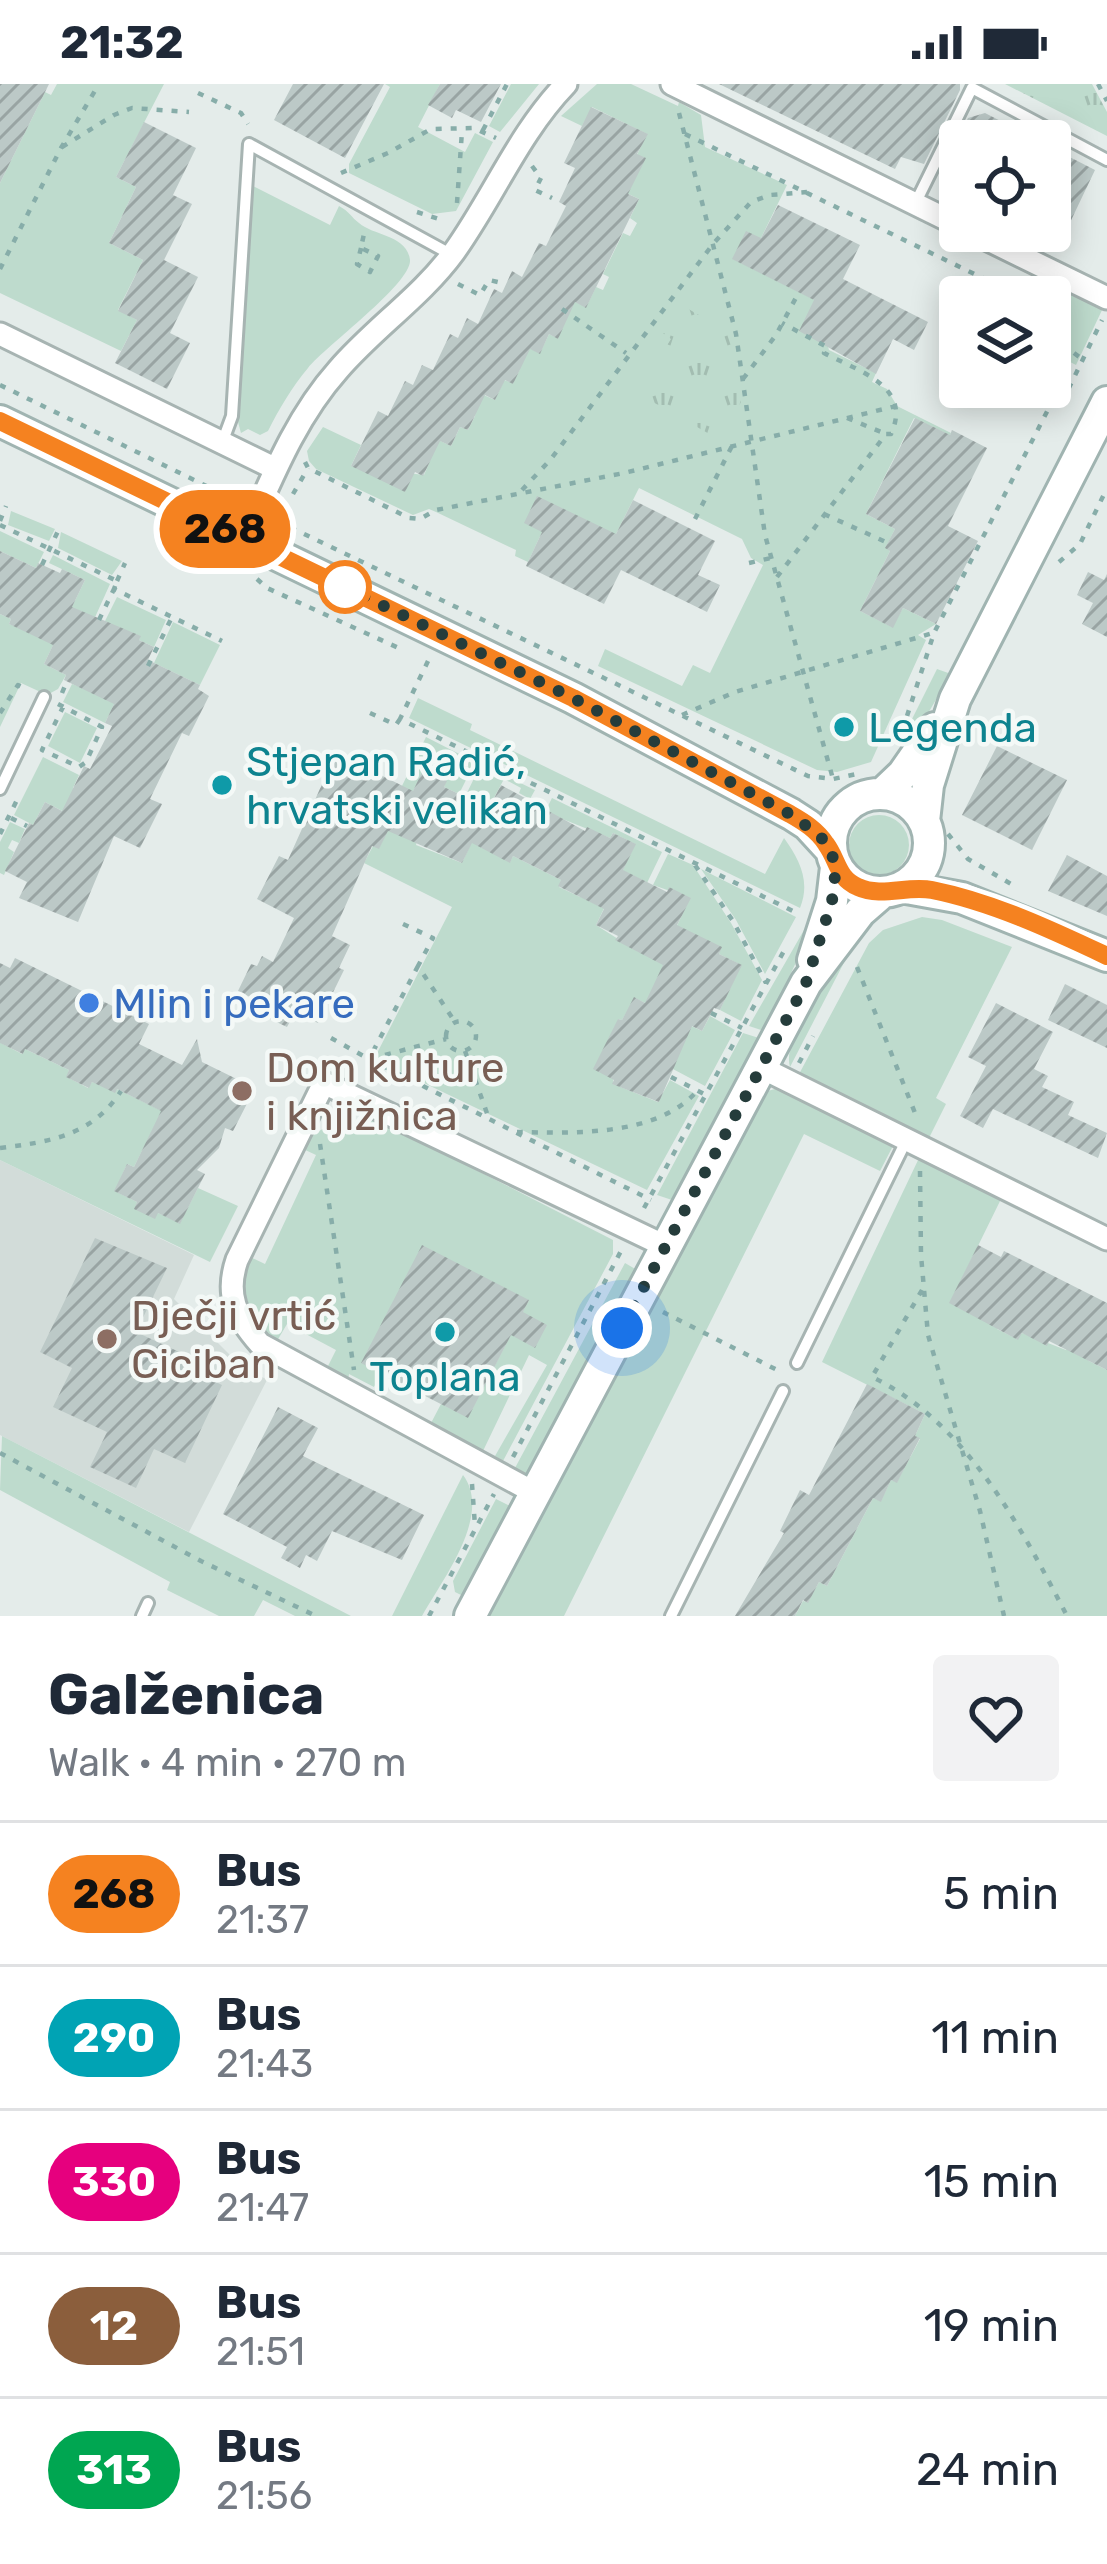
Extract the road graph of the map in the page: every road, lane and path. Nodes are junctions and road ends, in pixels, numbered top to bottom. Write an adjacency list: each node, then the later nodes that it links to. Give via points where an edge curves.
1 (99, 84): 12 (path)
2 (506, 84): 9 (path)
3 (566, 84): 23 (street, via 515,148)
4 (1099, 84): 6 (path)
5 (674, 94): 10 (path); 16 (street)
6 (1107, 101)
7 (189, 112): 12 (path, via 132,108)
8 (461, 128): 9 (path); 14 (path, via 420,132); 17 (path)
9 (482, 130): 11 (path)
10 (685, 134): 15 (path); 20 (path)
11 (500, 139)
12 (61, 148): 24 (path)
13 (1107, 160): 16 (lane, via 972,88)
14 (341, 173)
15 (807, 192): 20 (path, via 759,198); 25 (path)
16 (915, 204): 18 (street)
17 (456, 211)
18 (939, 216)
19 (367, 223): 21 (path)
20 (713, 244): 34 (path); 36 (path)
21 (362, 248)
22 (1013, 252): 28 (street)
23 (445, 263): 26 (path, via 480,295 489,280); 44 (lane, via 249,144 232,416); 48 (street, via 327,382)
24 (0, 269)
25 (979, 276)
26 (506, 284)
27 (799, 292): 31 (path)
28 (1107, 298)
29 (562, 308): 34 (path)
30 (1107, 310): 35 (path)
31 (782, 323): 36 (path); 39 (path, via 887,387)
32 (0, 334): 44 (street)
33 (1071, 351): 35 (path)
34 (627, 355): 50 (path)
35 (1082, 359): 69 (path, via 1065,396 1057,392)
36 (743, 379): 43 (path)
37 (0, 385): 56 (path)
38 (1107, 402): 75 (main road)
39 (896, 406): 40 (path); 42 (path)
40 (847, 418): 42 (path); 43 (path)
41 (0, 421): 56 (main road)
42 (886, 434): 53 (path)
43 (752, 441): 45 (path); 60 (path)
44 (222, 443): 48 (street)
45 (732, 446): 50 (path); 54 (path)
46 (303, 451): 47 (path)
47 (308, 468): 50 (path, via 413,519); 51 (path)
48 (276, 470): 56 (street)
49 (1107, 488): 64 (path, via 1080,544)
50 (518, 494)
51 (287, 505)
52 (6, 506): 55 (path)
53 (824, 514): 58 (path); 65 (path)
54 (695, 519)
55 (0, 523): 59 (path)
56 (251, 525): 78 (path); 88 (main road, via 790,814)
57 (58, 531): 59 (path)
58 (888, 543)
59 (50, 549): 63 (path); 66 (path)
60 (771, 558): 62 (path); 65 (path)
61 (125, 562): 66 (path)
62 (749, 562)
63 (42, 565)
64 (1054, 565)
65 (777, 577): 73 (path)
66 (115, 585): 67 (path); 68 (path)
67 (172, 617): 70 (path); 72 (path)
68 (99, 620)
69 (934, 633): 73 (path); 80 (path)
70 (222, 641)
71 (428, 661): 79 (path)
72 (148, 666)
73 (802, 671): 78 (path); 82 (path)
74 (44, 698): 76 (path, via 18,685); 84 (lane)
75 (955, 699): 83 (main road, via 903,774); 86 (main road, via 928,785)
76 (0, 713)
77 (370, 713): 79 (path, via 397,725)
78 (682, 715): 82 (path, via 808,776)
79 (400, 718): 89 (path)
80 (900, 732)
81 (98, 746): 81 (path, via 99,723 63,707 42,750 79,767)
82 (833, 779): 83 (path)
83 (879, 780): 86 (main road); 88 (main road, via 843,809 831,835)
84 (0, 789)
85 (9, 817): 87 (path)
86 (933, 819): 90 (main road, via 926,860); 91 (path, via 968,859)
87 (27, 826)
88 (833, 858): 90 (main road, via 852,884); 99 (main road, via 832,901)
89 (693, 861): 92 (path); 98 (path)
90 (892, 890): 95 (main road, via 962,898); 99 (main road, via 860,912)
91 (1031, 895)
92 (804, 912)
93 (403, 924): 97 (path, via 433,938)
94 (794, 932): 98 (path)
95 (1107, 956)
96 (853, 957): 115 (path, via 920,1125)
97 (418, 966): 101 (path); 106 (path)
98 (766, 983): 102 (path)
99 (806, 983): 107 (main road)
100 (711, 1013): 102 (path)
101 (455, 1022): 104 (path); 105 (path, via 476,1031)
102 (742, 1028): 111 (path)
103 (332, 1039): 106 (path)
104 (446, 1040): 105 (path); 106 (path)
105 (465, 1051): 112 (path)
106 (369, 1059): 112 (path)
107 (760, 1067): 115 (street); 118 (main road)
108 (671, 1077): 109 (path)
109 (697, 1090): 111 (path); 114 (path, via 682,1106 624,1125)
110 (121, 1091): 116 (path, via 78,1132)
111 (706, 1095): 117 (path)
112 (489, 1120): 114 (path)
113 (319, 1131): 125 (path)
114 (512, 1132): 117 (path)
115 (913, 1144): 120 (street); 122 (path); 123 (lane)
116 (0, 1148)
117 (649, 1199): 118 (path); 119 (path)
118 (682, 1214): 121 (main road)
119 (626, 1235): 121 (street); 125 (street, via 324,1083 230,1288 237,1315 260,1344); 129 (path)
120 (1107, 1239)
121 (665, 1246): 130 (main road)
122 (923, 1289): 126 (path); 126 (path, via 872,1377 923,1408)
123 (797, 1363)
124 (783, 1390): 137 (lane)
125 (359, 1398): 129 (street)
126 (958, 1444): 138 (path); 139 (path)
127 (0, 1454): 134 (path)
128 (470, 1472): 131 (path)
129 (504, 1476): 130 (street); 131 (path)
130 (536, 1493): 136 (main road)
131 (475, 1530): 135 (path)
132 (148, 1603): 133 (lane)
133 (142, 1616)
134 (316, 1616)
135 (429, 1616)
136 (470, 1616)
137 (671, 1616)
138 (1004, 1616)
139 (1067, 1616)

